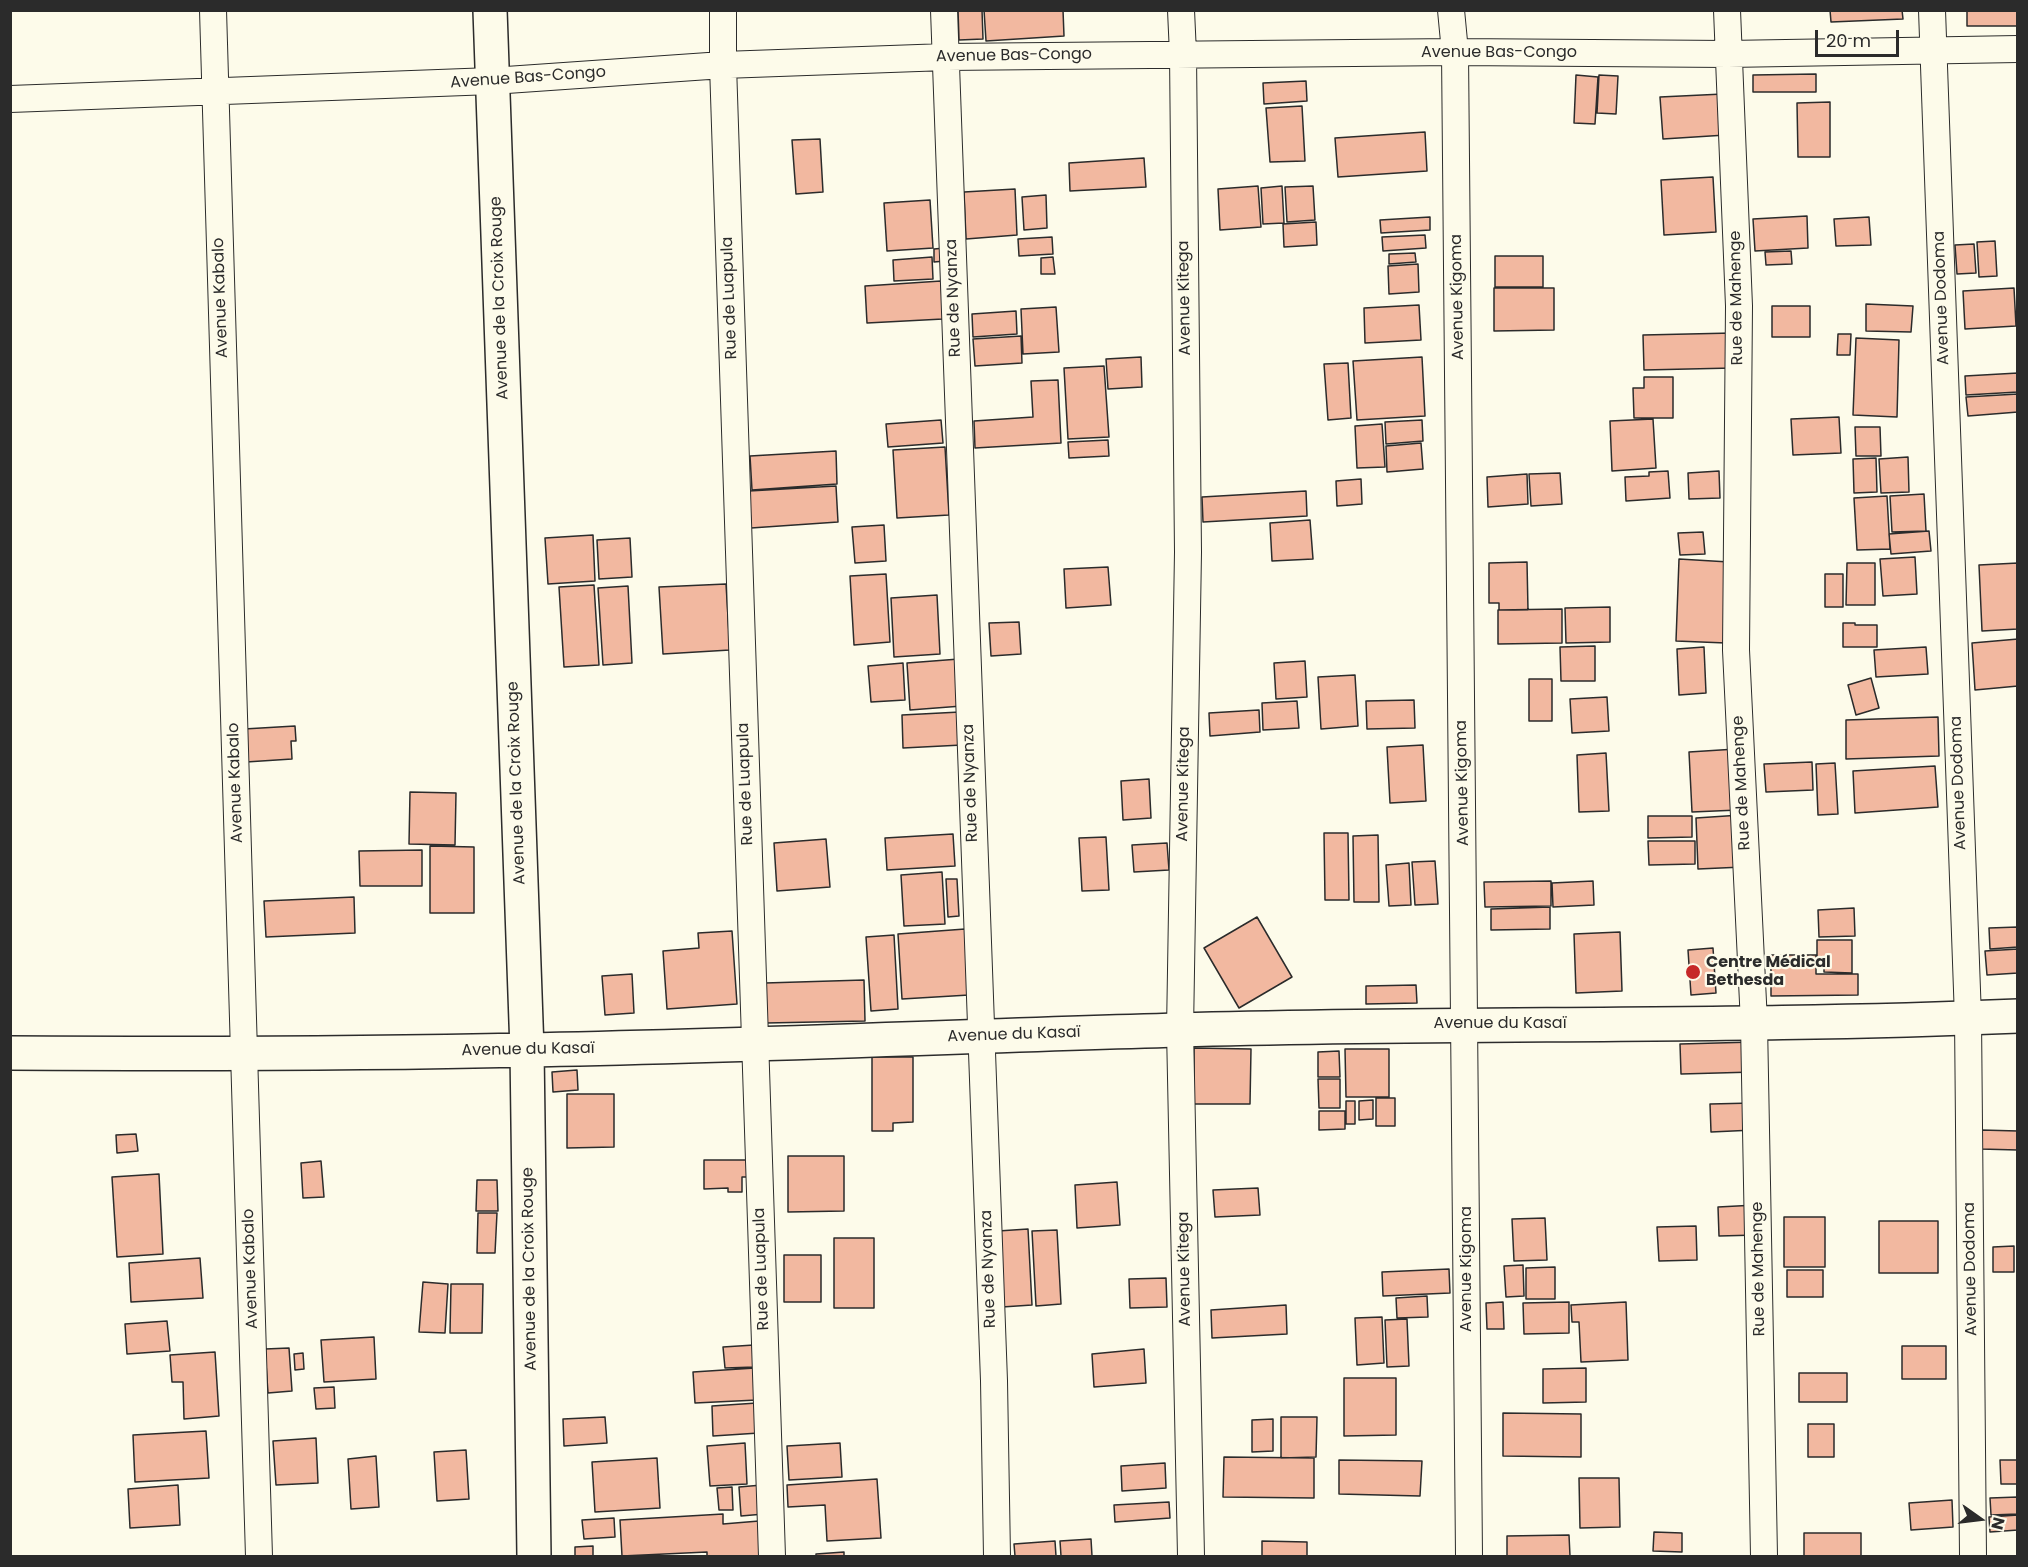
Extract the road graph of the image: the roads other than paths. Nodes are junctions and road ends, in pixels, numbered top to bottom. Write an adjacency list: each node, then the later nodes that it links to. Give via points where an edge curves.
1 (213, 10): 17 (street, Avenue Kabalo)
2 (490, 10): 16 (street, Avenue de la Croix Rouge)
3 (723, 10): 15 (street, Rue de Luapula)
4 (944, 10): 14 (street, Rue de Nyanza)
5 (1181, 10): 12 (street, Avenue Kitega)
6 (1451, 10): 11 (street, Avenue Kigoma)
7 (1727, 10): 13 (street, Rue de Mahenge)
8 (1932, 10): 10 (street, Avenue Dodoma)
9 (2018, 49): 10 (street, Avenue Bas-Congo)
10 (1934, 51): 13 (street, Avenue Bas-Congo); 20 (street, Avenue Dodoma)
11 (1455, 52): 12 (street, Avenue Bas-Congo); 13 (street, Avenue Bas-Congo); 22 (street, Avenue Kigoma)
12 (1183, 54): 14 (street, Avenue Bas-Congo); 23 (street, Avenue Kitega, via 1188,552)
13 (1728, 54): 21 (street, Rue de Mahenge, via 1739,306 1736,650)
14 (946, 57): 15 (street, Avenue Bas-Congo); 24 (street, Rue de Nyanza)
15 (723, 65): 16 (street, Avenue Bas-Congo); 25 (street, Rue de Luapula)
16 (492, 81): 17 (street, Avenue Bas-Congo); 26 (street, Avenue de la Croix Rouge)
17 (215, 91): 18 (street, Avenue Bas-Congo); 28 (street, Avenue Kabalo)
18 (10, 99)
19 (2018, 1016): 20 (street, Avenue du Kasaï)
20 (1968, 1018): 21 (street, Avenue du Kasaï); 36 (street, Avenue Dodoma)
21 (1754, 1023): 22 (street, Avenue du Kasaï); 35 (street, Rue de Mahenge)
22 (1466, 1024): 23 (street, Avenue du Kasaï); 34 (street, Avenue Kigoma)
23 (1180, 1029): 24 (street, Avenue du Kasaï); 33 (street, Avenue Kitega)
24 (980, 1036): 25 (street, Avenue du Kasaï); 32 (street, Rue de Nyanza)
25 (754, 1044): 26 (street, Avenue du Kasaï); 31 (street, Rue de Luapula)
26 (527, 1050): 28 (street, Avenue du Kasaï); 30 (street, Avenue de la Croix Rouge)
27 (10, 1053): 28 (street, Avenue du Kasaï)
28 (244, 1054): 29 (street, Avenue Kabalo)
29 (259, 1557)
30 (534, 1557)
31 (772, 1557)
32 (997, 1557)
33 (1191, 1557)
34 (1470, 1557)
35 (1764, 1557)
36 (1973, 1557)

